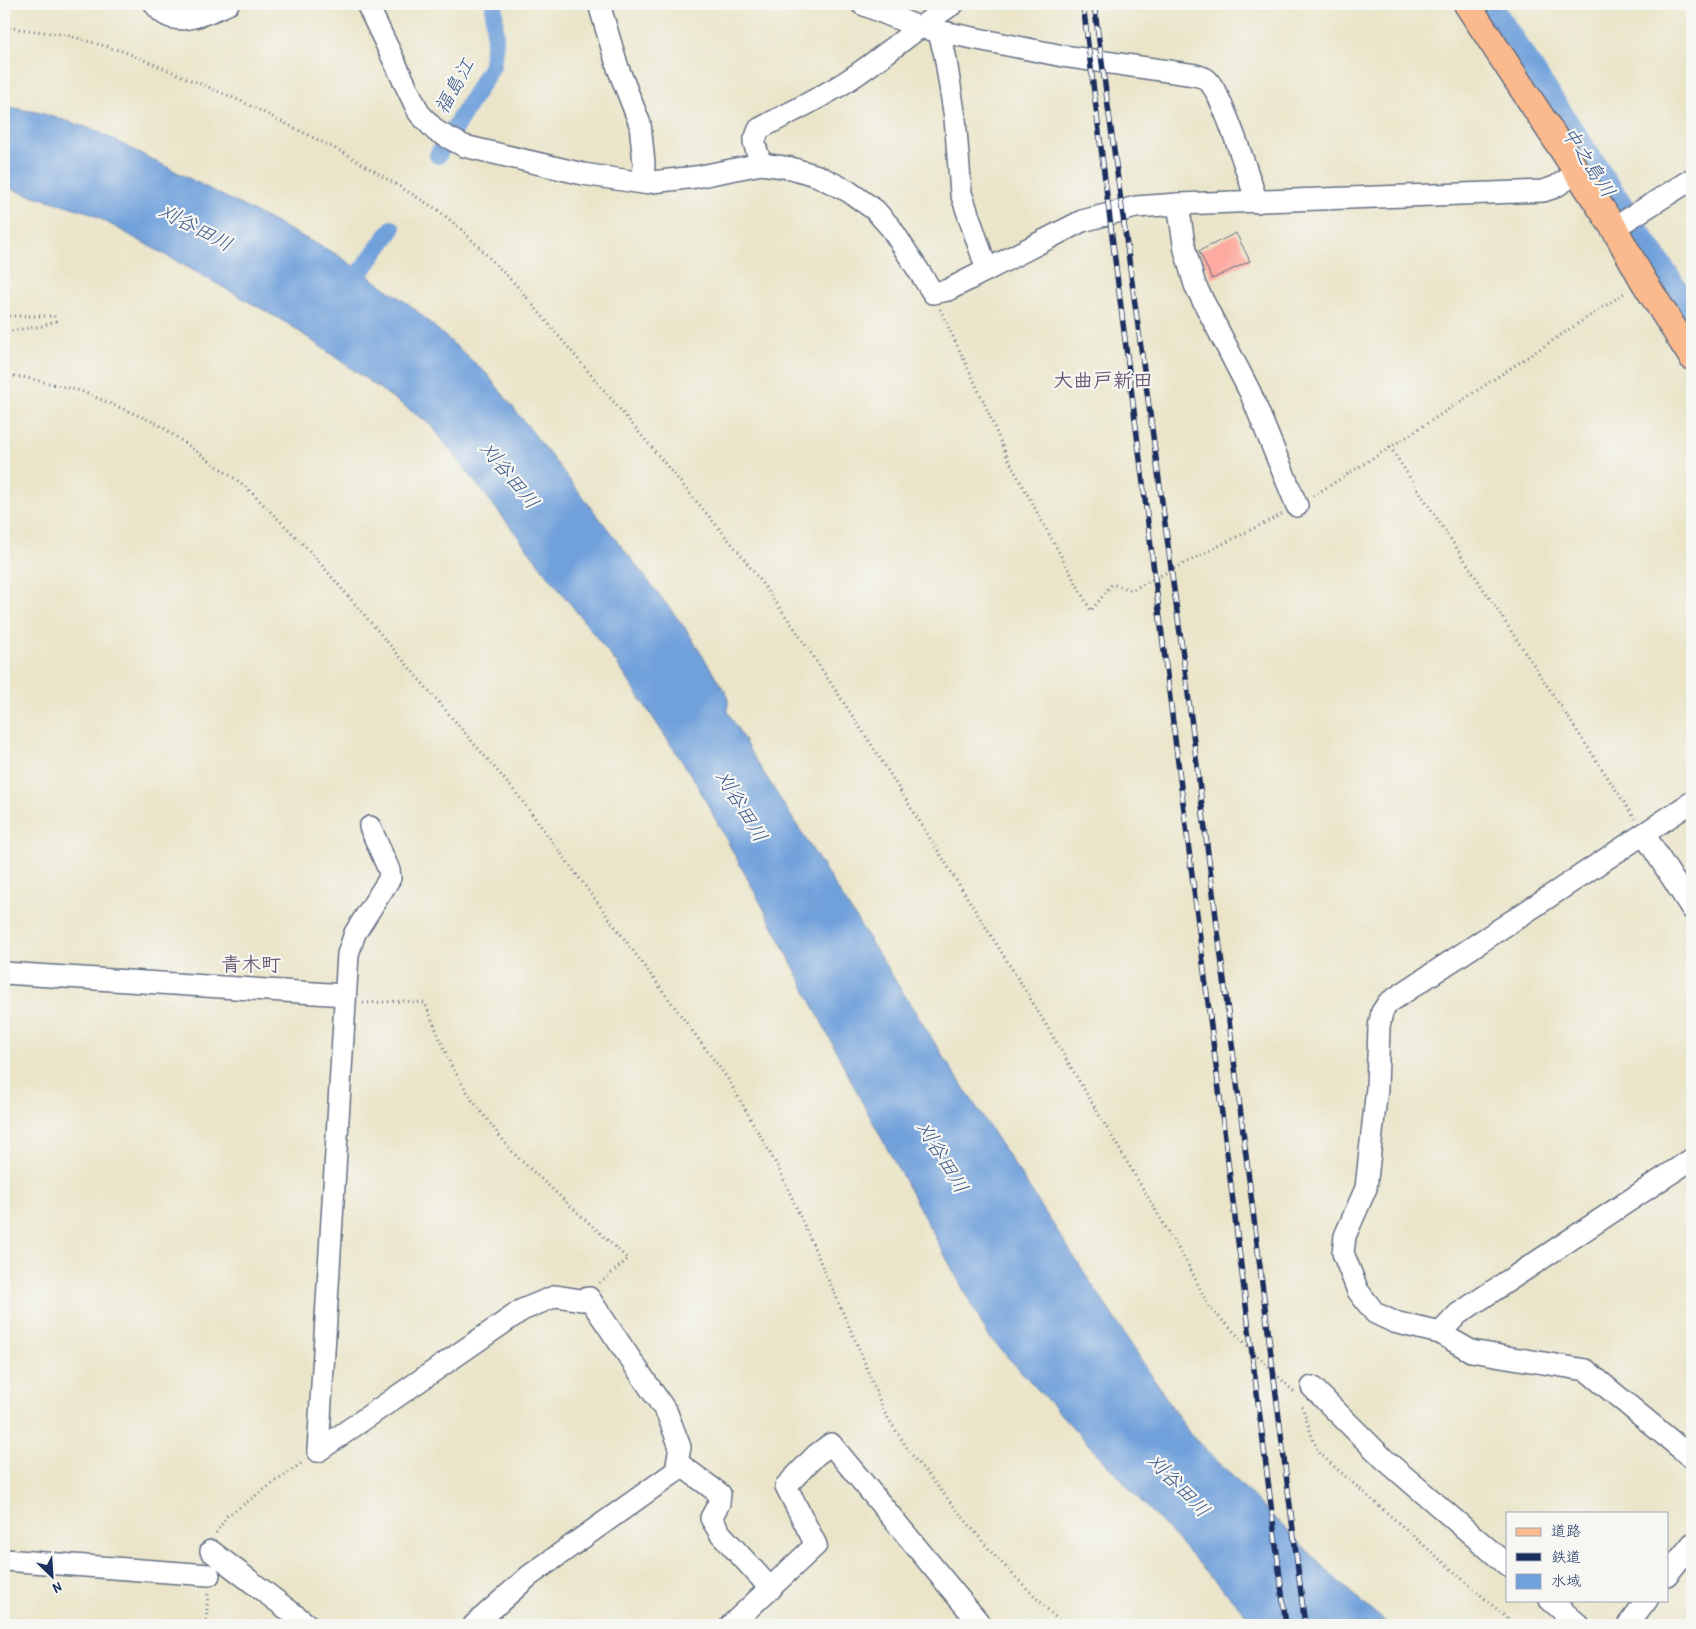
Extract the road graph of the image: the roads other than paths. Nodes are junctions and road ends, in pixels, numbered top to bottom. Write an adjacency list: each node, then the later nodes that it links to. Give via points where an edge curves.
1 (155, 4): 2 (street, via 169,15 184,19 195,18)
2 (228, 4)
3 (367, 4): 12 (street, via 419,113 436,131 464,146 583,174)
4 (598, 4): 12 (street, via 640,124)
5 (862, 4): 8 (street)
6 (953, 4): 8 (street)
7 (1467, 4): 10 (main road)
8 (928, 29): 9 (street, via 824,96 759,128 754,142); 13 (street, via 1063,56 1206,79 1213,87 1235,137); 16 (street, via 945,55 955,118 961,193)
9 (761, 164): 12 (street, via 696,177); 16 (street, via 818,176 875,210 891,228 933,293 948,290)
10 (1577, 173): 13 (street, via 1544,191); 15 (main road)
11 (1692, 179): 15 (street)
12 (643, 183)
13 (1257, 202): 14 (street)
14 (1178, 204): 16 (street, via 1136,207 1082,221); 18 (street, via 1185,250 1195,285 1250,392)
15 (1614, 228): 17 (main road)
16 (987, 270)
17 (1692, 357)
18 (1297, 506)
19 (1692, 802): 21 (street)
20 (370, 827): 24 (street, via 390,878 355,933 348,954)
21 (1644, 834): 22 (street); 26 (street, via 1388,1003 1382,1012 1366,1188 1345,1236 1343,1253 1358,1290 1375,1313 1394,1322)
22 (1692, 909)
23 (4, 972): 24 (street)
24 (345, 995): 29 (street, via 318,1451 522,1310 556,1296 589,1298 667,1412 680,1447)
25 (1692, 1159): 26 (street, via 1458,1314)
26 (1440, 1333): 28 (street, via 1471,1351 1586,1370)
27 (1312, 1387): 33 (street, via 1384,1459)
28 (1692, 1458)
29 (678, 1462): 36 (street, via 720,1494 711,1518 720,1533); 40 (street, via 679,1469 529,1576)
30 (1692, 1544): 34 (street)
31 (211, 1551): 39 (street)
32 (4, 1560): 35 (street)
33 (1506, 1563)
34 (1668, 1574)
35 (209, 1576)
36 (771, 1589): 41 (street); 42 (street, via 816,1545 786,1486 831,1444)
37 (1552, 1602): 43 (street)
38 (1645, 1602): 44 (street)
39 (308, 1625)
40 (474, 1625)
41 (731, 1625)
42 (981, 1625)
43 (1579, 1625)
44 (1628, 1625)

